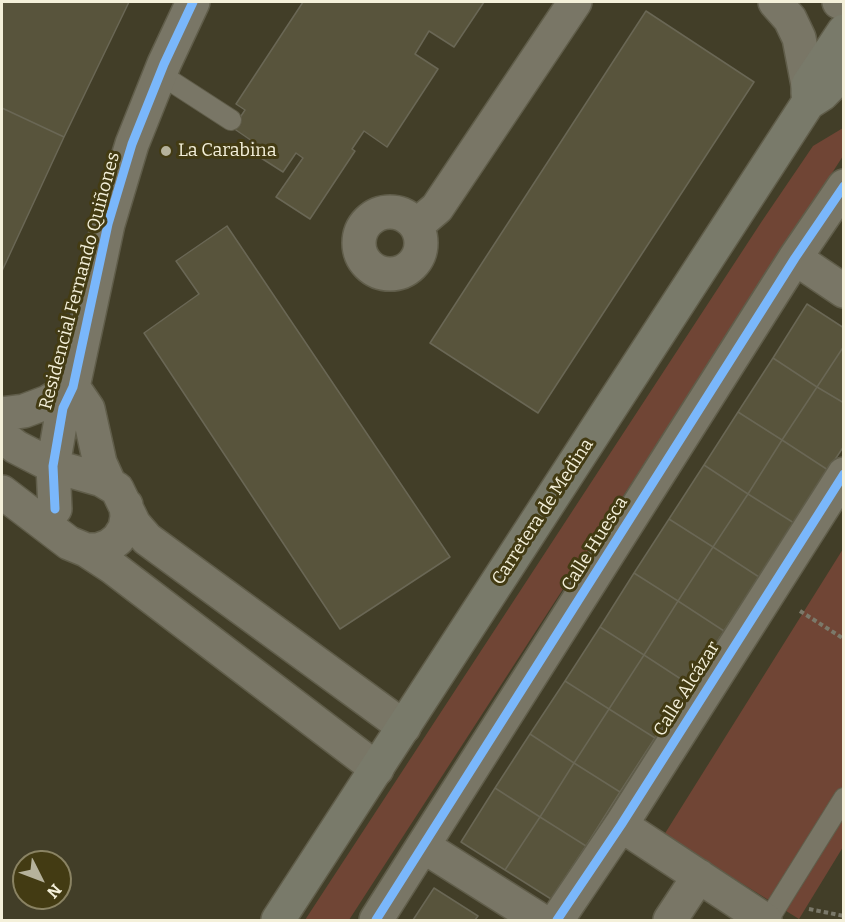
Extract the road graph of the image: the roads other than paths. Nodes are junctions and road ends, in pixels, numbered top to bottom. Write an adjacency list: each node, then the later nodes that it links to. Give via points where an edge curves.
1 (193, 2): 6 (street, Residencial Fernando Quiñones)
2 (575, 2): 10 (street, via 437,208)
3 (775, 2): 7 (street, via 790,19 799,38)
4 (843, 31): 7 (main road, Carretera de Medina)
5 (843, 72): 7 (main road, via 822,94)
6 (160, 74): 8 (lane); 13 (street, Residencial Fernando Quiñones, via 132,144 108,225)
7 (808, 94): 21 (main road, Carretera de Medina)
8 (231, 120)
9 (843, 186): 11 (street, Calle Huesca)
10 (417, 225)
11 (795, 258): 12 (street); 25 (street, Calle Huesca)
12 (843, 291)
13 (74, 387): 14 (street, Residencial Fernando Quiñones, via 48,402); 16 (street, Residencial Fernando Quiñones, via 63,408); 18 (street, Residencial Fernando Quiñones, via 88,409)
14 (2, 414)
15 (2, 436): 16 (street)
16 (53, 466): 18 (street); 20 (street, Residencial Fernando Quiñones)
17 (843, 474): 24 (street, Calle Alcázar)
18 (110, 489): 20 (street, via 84,479 65,489 58,499); 20 (street, via 127,517 118,539 98,550); 21 (street, Residencial Fernando Quiñones, via 147,539)
19 (2, 492): 20 (street)
20 (68, 532): 22 (street)
21 (404, 727): 22 (main road, Carretera de Medina)
22 (377, 769): 27 (main road, Carretera de Medina)
23 (843, 798): 32 (lane)
24 (621, 825): 26 (street); 30 (street, Calle Alcázar)
25 (423, 846): 28 (street, Calle Huesca); 29 (street)
26 (699, 876): 31 (street); 32 (street)
27 (278, 921)
28 (376, 921)
29 (540, 921)
30 (557, 921)
31 (670, 921)
32 (767, 921)

